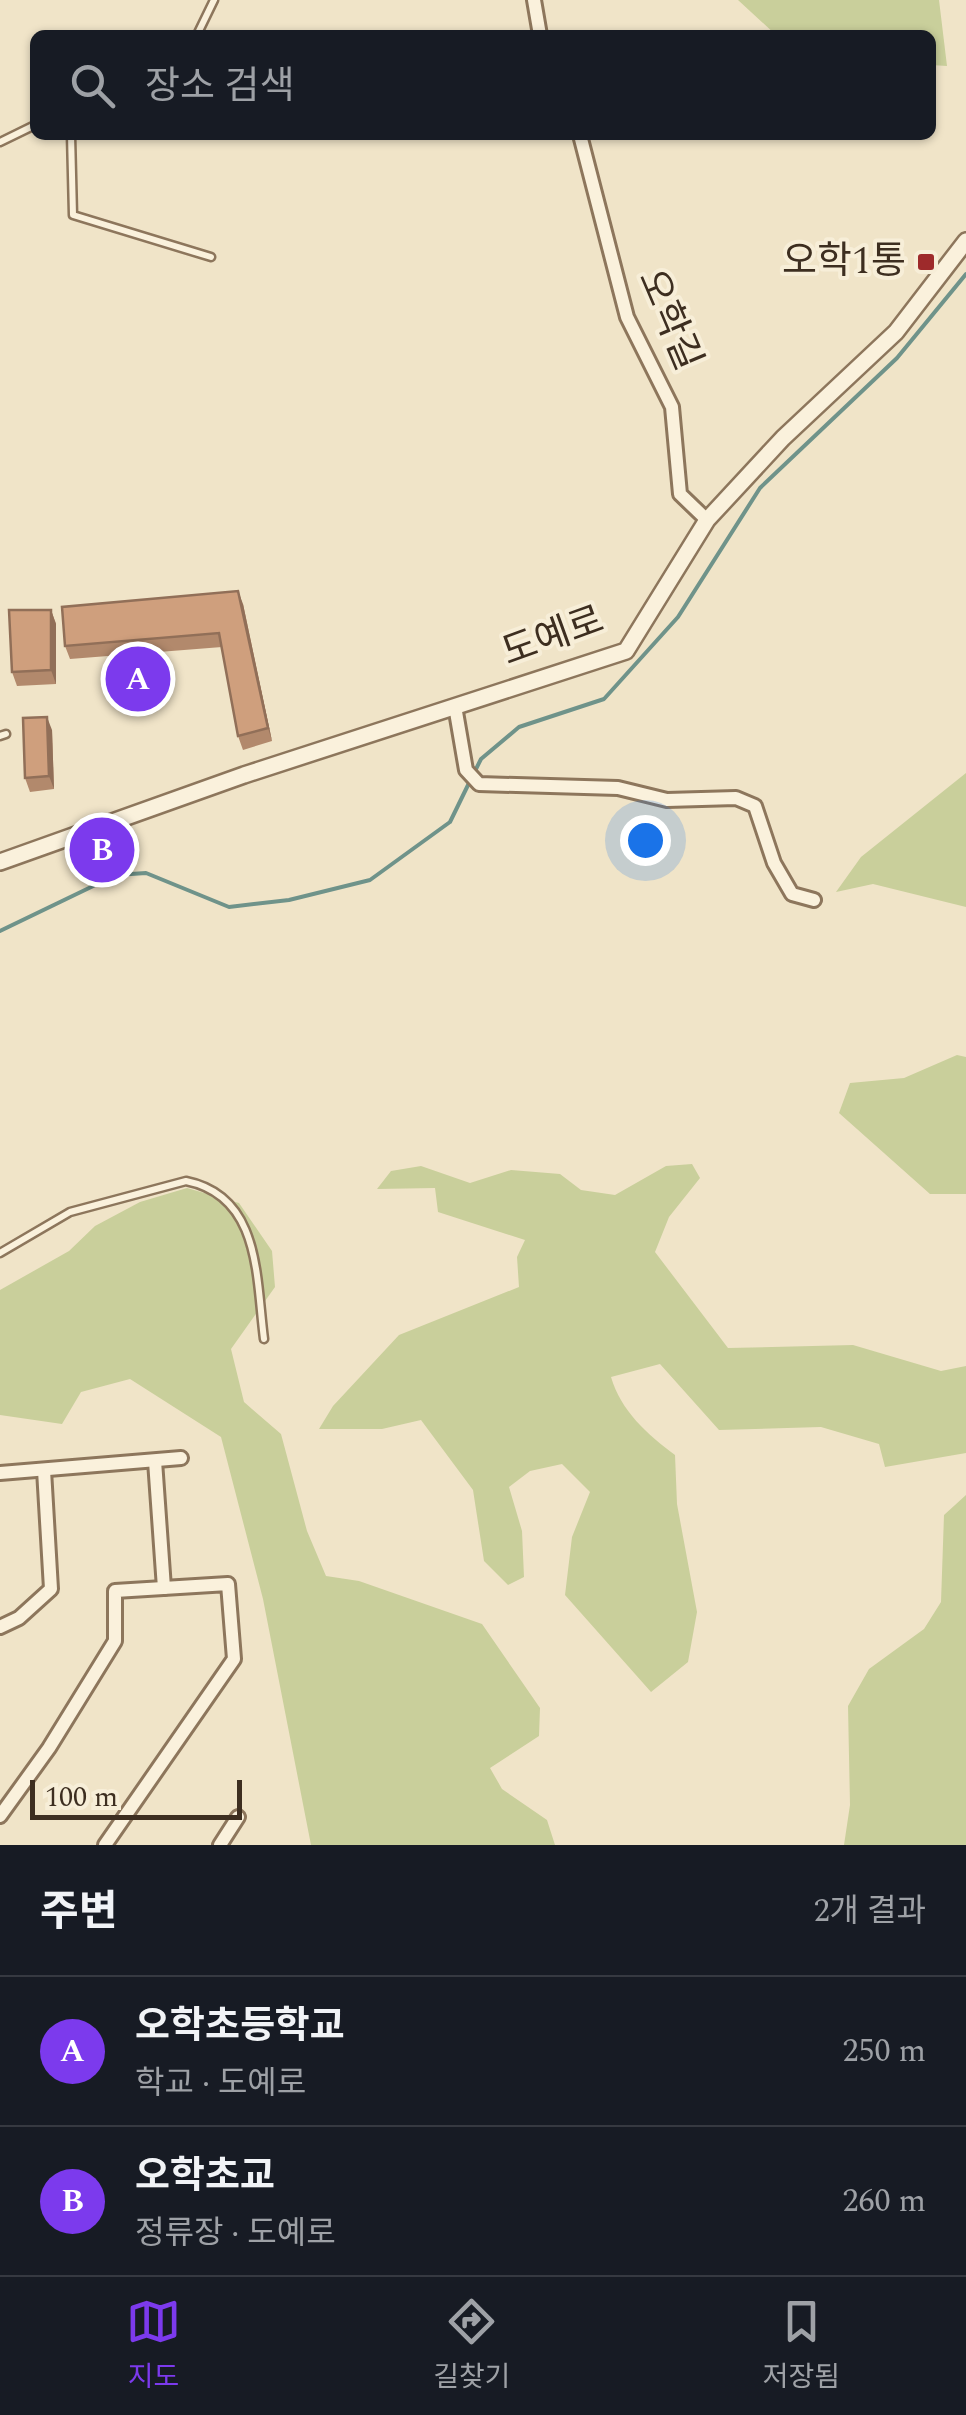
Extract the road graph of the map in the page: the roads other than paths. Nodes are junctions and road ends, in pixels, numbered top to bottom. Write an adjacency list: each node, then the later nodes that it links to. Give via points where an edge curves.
1 (214, 0): 3 (lane)
2 (534, 0): 4 (street)
3 (199, 30)
4 (539, 30)
5 (30, 128): 8 (lane)
6 (71, 140): 10 (lane, via 73,215)
7 (581, 140): 11 (street, 오학길, via 627,316 672,407 680,494)
8 (0, 142)
9 (966, 241): 11 (street, 도예로, via 896,332)
10 (212, 257)
11 (707, 520): 12 (street, 도예로, via 626,651)
12 (454, 706): 13 (street, 도예로); 14 (street, via 466,770 480,784 618,788 667,800 736,798 755,806 792,894)
13 (0, 862)
14 (814, 900)
15 (0, 1253): 16 (lane, via 70,1212 186,1180 205,1184 222,1192 250,1241)
16 (264, 1340)
17 (180, 1458): 18 (street)
18 (155, 1461): 19 (street); 21 (street)
19 (44, 1470): 20 (street); 22 (street, via 51,1589)
20 (0, 1473)
21 (164, 1588): 23 (street, via 114,1591 115,1641); 25 (street, via 228,1584 234,1659)
22 (0, 1627)
23 (0, 1816)
24 (238, 1817): 26 (street)
25 (105, 1845)
26 (220, 1845)

